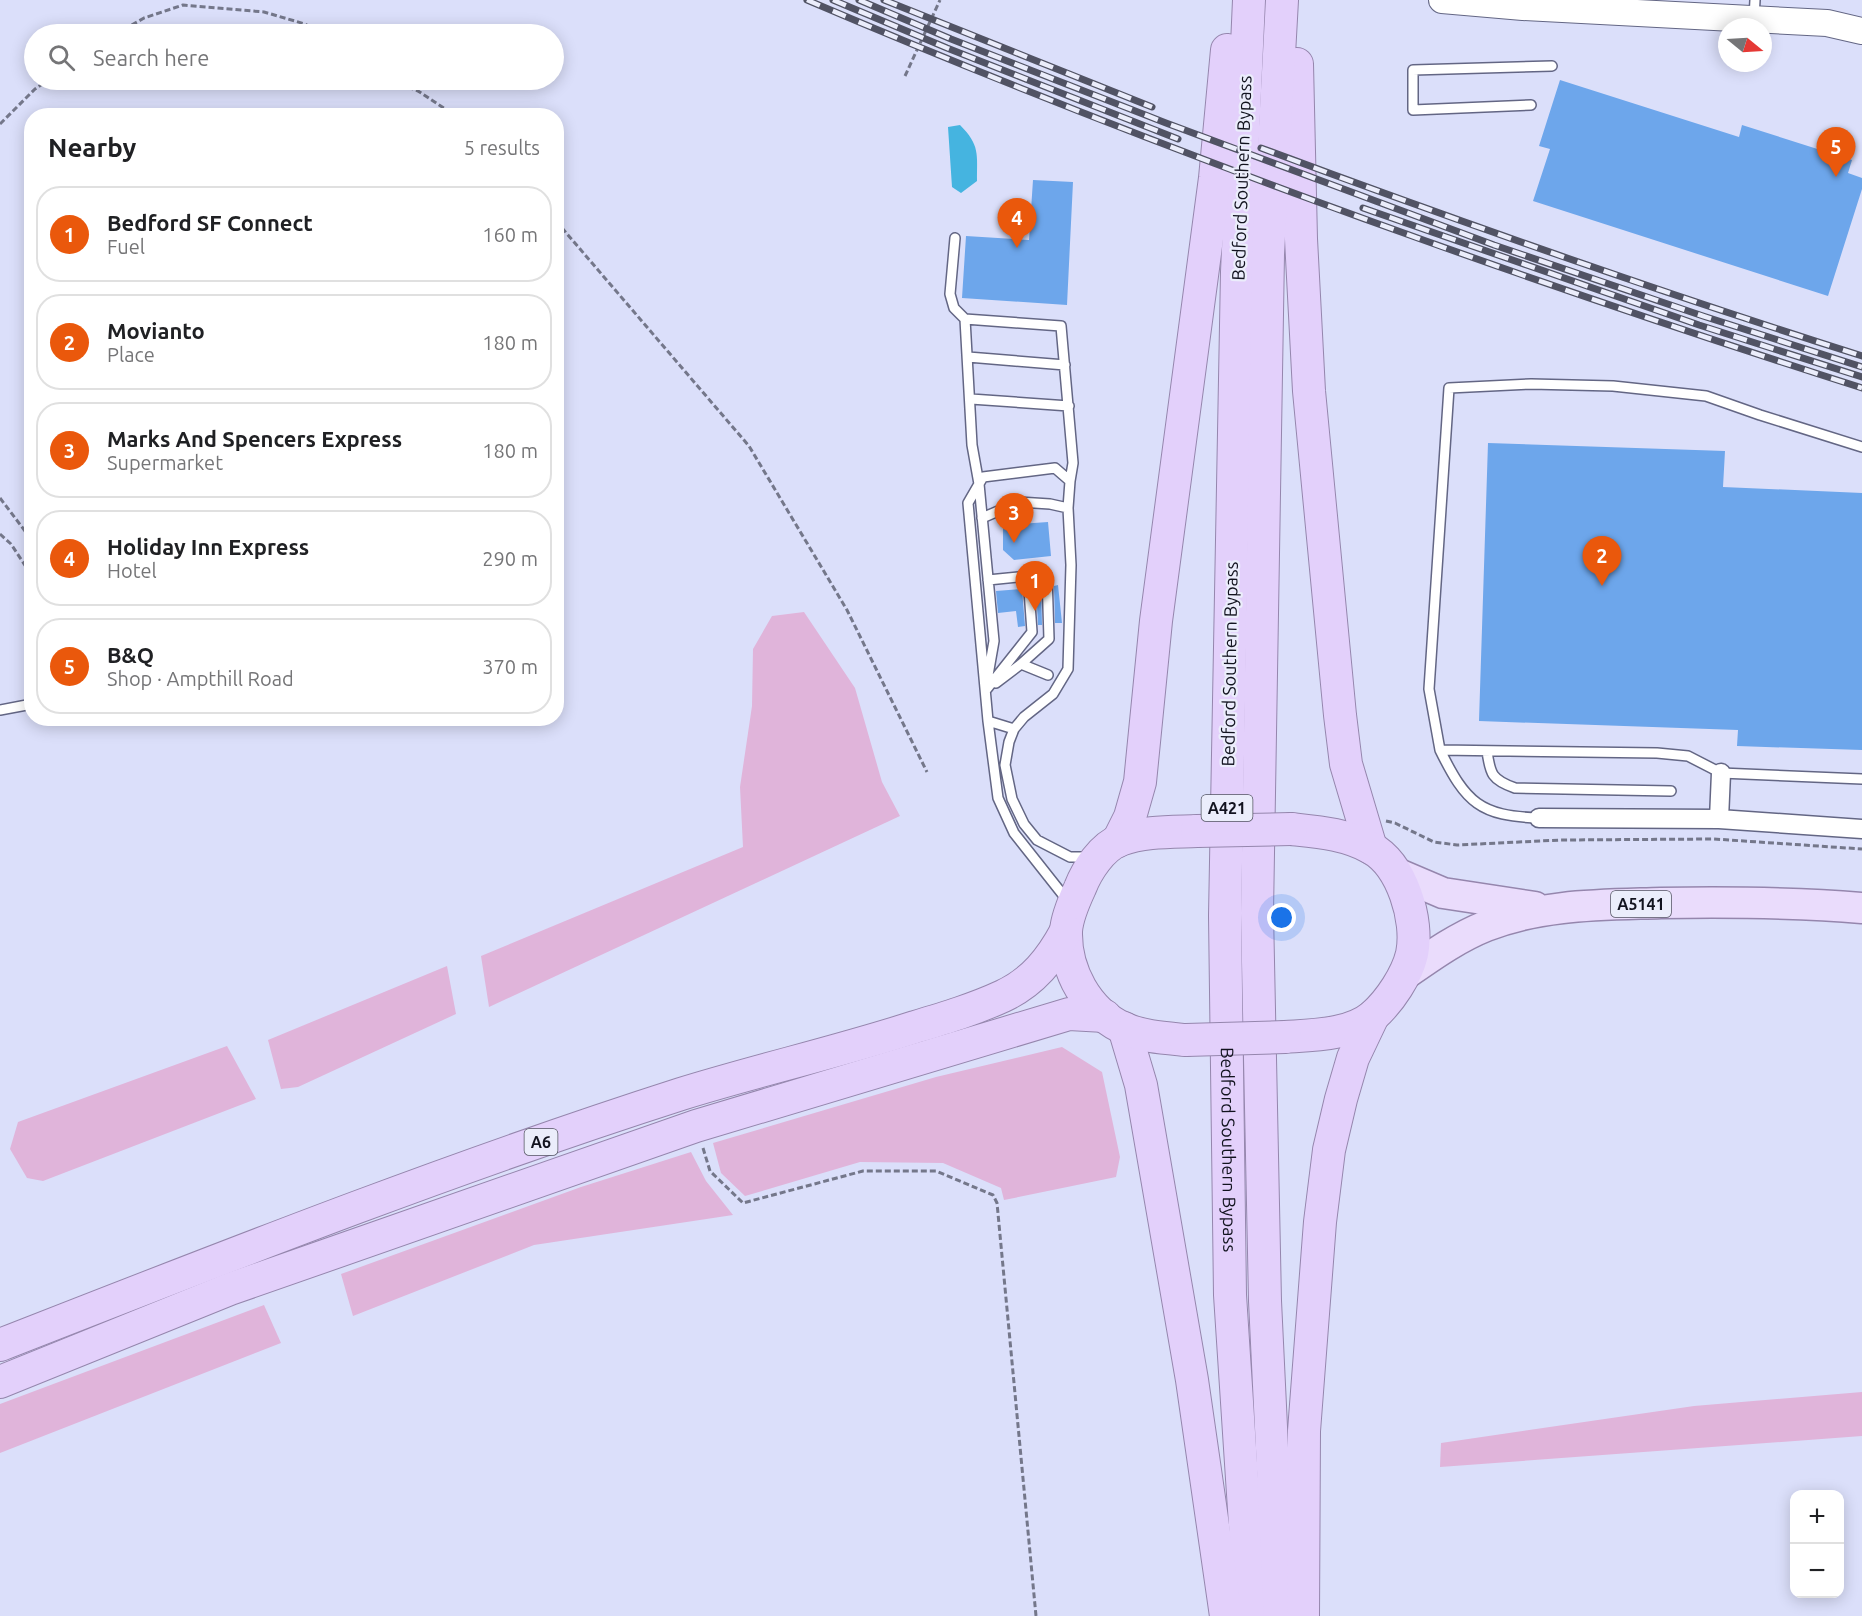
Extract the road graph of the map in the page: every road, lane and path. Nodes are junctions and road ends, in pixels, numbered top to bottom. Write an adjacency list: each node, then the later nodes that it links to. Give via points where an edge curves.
1 (940, 0): 14 (path)
2 (1232, 0): 56 (highway, via 1215,177 1156,621 1140,782 1130,816)
3 (1249, 0): 70 (highway, Bedford Southern Bypass / A421, via 1237,272 1226,928 1230,1295)
4 (1282, 0): 71 (highway, Bedford Southern Bypass / A421, via 1268,254 1257,913 1265,1301)
5 (1298, 0): 55 (highway, via 1301,239 1309,391 1346,764)
6 (1442, 0): 7 (main road, via 1523,8)
7 (1755, 10): 9 (main road)
8 (1862, 16): 9 (main road)
9 (1827, 23): 12 (main road)
10 (134, 24): 11 (path, via 183,5 264,12)
11 (304, 24)
12 (1862, 31)
13 (1552, 66): 17 (lane, via 1413,69 1413,110)
14 (905, 76)
15 (34, 90): 19 (path)
16 (416, 90): 18 (path)
17 (1531, 105)
18 (444, 108)
19 (0, 124)
20 (564, 230): 47 (path, via 749,446 847,610)
21 (955, 238): 22 (lane, via 950,294 954,308)
22 (965, 319): 23 (lane); 24 (lane, via 1061,326)
23 (968, 357): 24 (lane); 25 (lane)
24 (1065, 365): 26 (lane)
25 (971, 399): 26 (lane); 29 (lane, via 972,445)
26 (1068, 406): 28 (lane, via 1073,463)
27 (1862, 447): 45 (lane, via 1706,396 1613,386 1449,388 1429,689)
28 (1070, 481): 29 (lane, via 1055,468 983,477); 31 (lane)
29 (979, 484): 32 (lane); 40 (lane, via 968,503)
30 (0, 498): 33 (path)
31 (1068, 508): 32 (lane, via 1019,502); 44 (lane, via 1068,669 1053,694)
32 (982, 518): 37 (lane)
33 (24, 528)
34 (0, 534): 35 (path)
35 (24, 564)
36 (1028, 576): 37 (lane); 38 (lane, via 1047,575 1049,639); 40 (lane, via 1032,632)
37 (988, 580): 40 (lane, via 994,641)
38 (1021, 664): 39 (lane); 40 (lane)
39 (1048, 675)
40 (985, 692): 43 (lane)
41 (24, 706): 42 (lane)
42 (0, 710)
43 (988, 721): 44 (lane); 61 (lane, via 998,798 1014,833)
44 (1014, 729): 56 (lane, via 1005,765 1012,799 1024,824 1037,840 1070,857)
45 (1440, 750): 46 (lane); 51 (lane, via 1453,776 1474,802 1494,813)
46 (1487, 751): 48 (lane, via 1678,754); 50 (lane, via 1489,768 1499,783 1515,788)
47 (927, 772)
48 (1721, 773): 49 (lane); 52 (street)
49 (1862, 779)
50 (1671, 791)
51 (1539, 818): 52 (street)
52 (1719, 819): 54 (street)
53 (1395, 823): 57 (path, via 1434,842 1457,845 1714,839)
54 (1862, 829)
55 (1371, 848): 56 (highway, bridge, via 1329,832 1291,830 1148,833); 58 (highway)
56 (1108, 849): 61 (highway, via 1083,881)
57 (1862, 849)
58 (1396, 873): 59 (main road, A5141, via 1443,893); 62 (highway, via 1413,926 1412,953)
59 (1550, 908): 60 (main road, A5141, via 1731,902); 62 (main road, A5141, via 1463,935)
60 (1862, 908)
61 (1069, 919): 64 (highway, via 1075,978 1088,1000); 66 (highway, A6, via 1054,955 1038,972 1006,994 885,1037 682,1094 460,1170)
62 (1404, 975): 63 (highway)
63 (1372, 1017): 64 (highway, bridge, via 1346,1029 1314,1035 1186,1040 1154,1037); 72 (highway, via 1353,1058 1341,1099 1329,1150 1320,1222 1304,1431)
64 (1114, 1022): 65 (highway, A6, via 1069,1014); 69 (highway, via 1141,1085 1192,1380)
65 (696, 1126): 67 (highway, A6, via 230,1289); 68 (path, via 710,1171 742,1203 863,1171 936,1171 993,1195 997,1203)
66 (0, 1345)
67 (0, 1382)
68 (1036, 1616)
69 (1226, 1616)
70 (1251, 1616)
71 (1280, 1616)
72 (1303, 1616)

